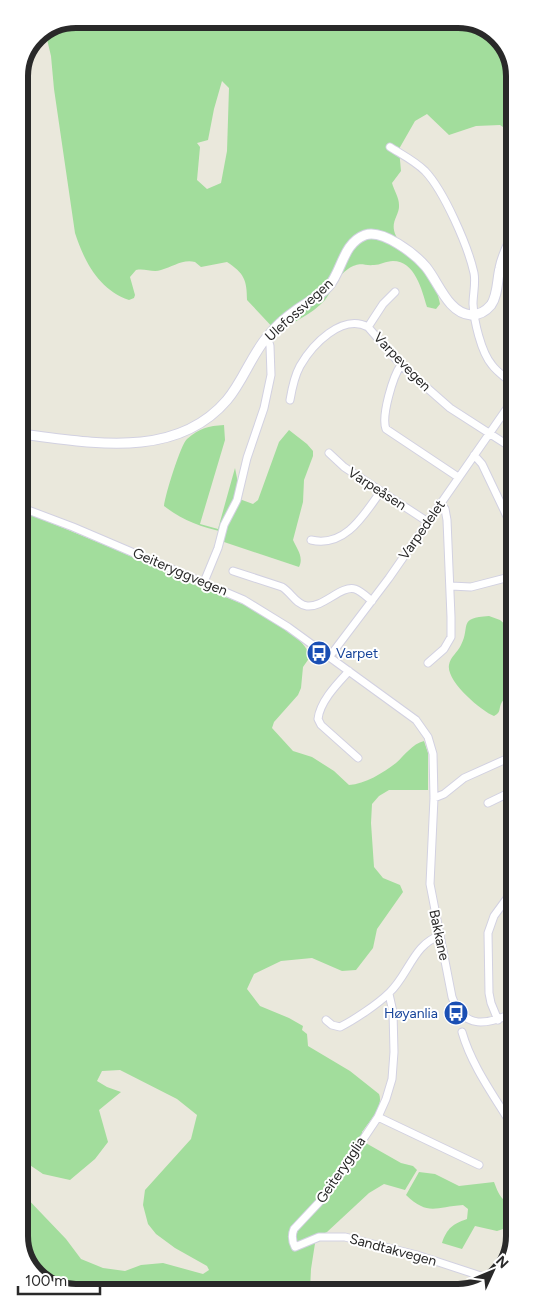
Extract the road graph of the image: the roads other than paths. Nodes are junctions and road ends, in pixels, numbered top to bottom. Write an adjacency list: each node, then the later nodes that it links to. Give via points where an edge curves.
1 (390, 147): 4 (street, via 426,172 446,204 474,275)
2 (506, 250): 4 (street, via 493,300 483,312)
3 (396, 292): 5 (street)
4 (474, 315): 6 (street, Ulefossvegen, via 462,313 452,305 426,267 412,254 382,236 368,234 350,246 328,287); 8 (street, via 488,361)
5 (368, 327): 7 (street, Varpevegen); 9 (street, Varpevegen, via 352,323 339,326 330,333 300,366)
6 (267, 336): 12 (street, Ulefossvegen, via 228,399 206,420 185,431 144,442 121,443); 25 (street, via 271,367 267,399 237,500 224,525)
7 (401, 365): 11 (street, Varpevegen, via 452,410); 16 (street, via 396,372 384,417 386,428)
8 (506, 377)
9 (290, 400)
10 (506, 409): 11 (street, Varpedelet)
11 (490, 432): 13 (street, Varpevegen); 15 (street, Varpedelet)
12 (28, 435)
13 (506, 444)
14 (329, 452): 17 (street, Varpeåsen, via 338,463)
15 (474, 455): 16 (street, Varpedelet); 20 (street, via 482,464)
16 (458, 476): 18 (street, Varpedelet)
17 (381, 491): 21 (street, Varpeåsen); 22 (street, via 360,521 345,534 329,541)
18 (440, 503): 21 (street, Varpedelet); 26 (street, via 447,520)
19 (28, 510): 25 (street, Geiteryggvegen)
20 (506, 516)
21 (428, 522): 27 (street, Varpedelet)
22 (311, 540)
23 (234, 571): 27 (street, via 282,587 306,606 350,589)
24 (506, 578): 26 (street, via 470,587)
25 (204, 582): 28 (street, Geiteryggvegen, via 254,605)
26 (450, 586): 29 (street, via 451,637)
27 (372, 601): 28 (street, Varpedelet)
28 (330, 656): 30 (street, Bakkane)
29 (428, 664)
30 (350, 671): 31 (street, via 328,697 318,719); 34 (street, Bakkane, via 412,717 426,732 433,754)
31 (358, 758)
32 (506, 759): 34 (street, via 464,778)
33 (506, 795): 35 (street)
34 (434, 798): 37 (street, Bakkane, via 430,884)
35 (488, 803)
36 (506, 900): 41 (street, via 494,916 488,933 489,993)
37 (440, 936): 38 (street, via 424,944); 41 (street, Bakkane, via 450,989 457,1007 475,1022)
38 (389, 994): 40 (street, via 340,1027); 44 (street, Geiterygglia, via 393,1012 392,1079)
39 (506, 1016): 41 (street, Bakkane)
40 (326, 1020)
41 (498, 1020)
42 (462, 1032): 43 (street, via 481,1075)
43 (506, 1116)
44 (378, 1117): 45 (street); 46 (street, Geiterygglia, via 322,1201 294,1229)
45 (479, 1165)
46 (295, 1247): 47 (street, Sandtakvegen, via 319,1237 345,1237 417,1255)
47 (483, 1277)

